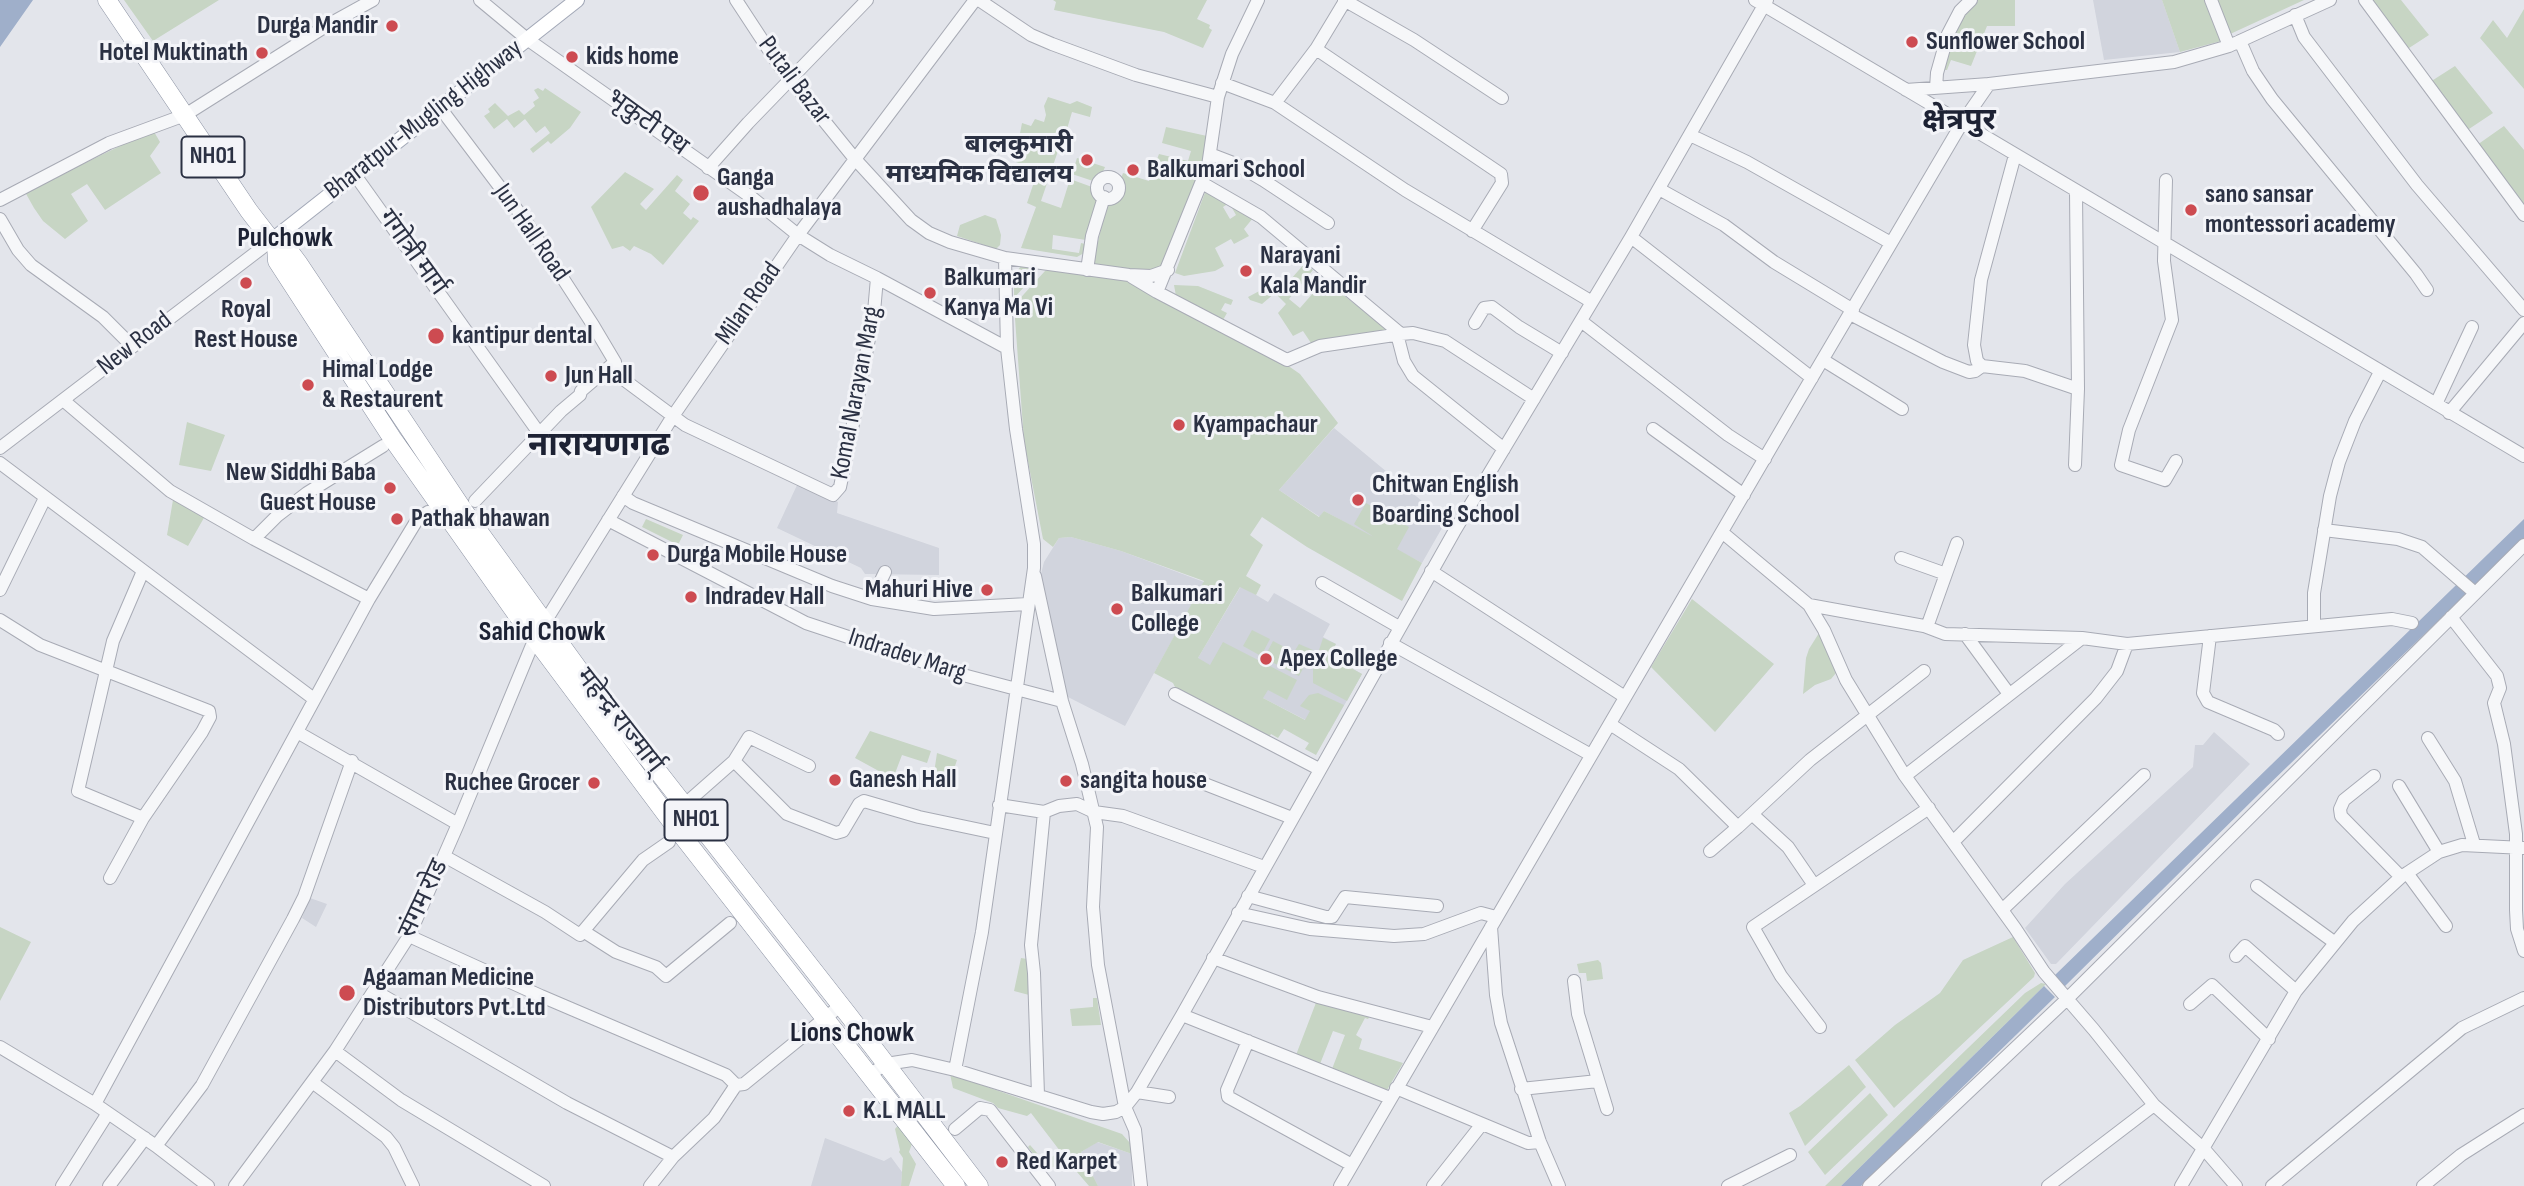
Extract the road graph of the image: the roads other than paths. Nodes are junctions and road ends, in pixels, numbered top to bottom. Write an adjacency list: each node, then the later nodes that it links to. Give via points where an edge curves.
1 (107, 0): 28 (highway, महेन्द्र राज्मार्ग् / NH01)
2 (373, 0): 28 (street)
3 (480, 0): 16 (street, भृकुटी पथ)
4 (577, 0): 16 (main road, Bharatpur-Mugling Highway)
5 (736, 0): 19 (street, Putali Bazar)
6 (867, 0): 19 (street)
7 (1258, 0): 20 (street)
8 (1970, 0): 22 (street, via 1948,34)
9 (2211, 0): 17 (street)
10 (2330, 0): 15 (street)
11 (2365, 0): 42 (street)
12 (973, 1): 24 (street, via 1052,44 1136,75); 33 (street, Milan Road)
13 (1344, 1): 18 (street); 25 (street)
14 (1762, 2): 23 (street); 30 (street)
15 (2295, 15): 17 (street); 59 (street, via 2304,37 2417,185)
16 (527, 39): 27 (main road, Bharatpur-Mugling Highway); 34 (street, भृकुटी पथ)
17 (2235, 44): 21 (street, via 2174,62); 56 (street, via 2272,99)
18 (1316, 49): 26 (street); 45 (street, via 1501,174 1502,183)
19 (790, 79): 33 (street, Putali Bazar); 34 (street)
20 (1222, 83): 24 (street); 26 (street)
21 (1989, 84): 22 (street); 29 (street)
22 (1936, 88): 23 (street)
23 (1906, 90): 29 (street)
24 (1219, 97): 31 (street)
25 (1502, 98)
26 (1275, 103): 45 (street)
27 (441, 109): 35 (main road, Bharatpur-Mugling Highway); 70 (street, Jun Hall Road, via 527,223)
28 (185, 115): 41 (street, via 108,143); 48 (highway, महेन्द्र राज्मार्ग् / NH01)
29 (1962, 123): 32 (street); 49 (street)
30 (1690, 135): 38 (street); 49 (street)
31 (1210, 154): 37 (street); 44 (street, via 1236,164)
32 (2015, 155): 39 (street); 71 (street, via 1980,280 1974,345)
33 (855, 159): 46 (street, Milan Road); 51 (street, Putali Bazar, via 911,220 929,233)
34 (708, 167): 46 (street, भृकुटी पथ)
35 (355, 176): 48 (main road, Bharatpur-Mugling Highway); 82 (street, गंगोत्री मार्ग)
36 (2166, 180): 50 (street)
37 (1202, 183): 53 (street); 65 (street, via 1261,218)
38 (1659, 189): 47 (street); 60 (street, via 1724,225)
39 (2076, 192): 50 (street); 74 (street)
40 (1104, 197): 52 (street)
41 (0, 200)
42 (2524, 215)
43 (0, 219): 66 (street, via 31,265 103,317)
44 (1328, 223)
45 (1472, 232): 58 (street)
46 (798, 235): 55 (street, भृकुटी पथ); 80 (street, Milan Road)
47 (1631, 237): 58 (street); 73 (street)
48 (274, 243): 66 (street, New Road); 121 (highway, महेन्द्र राज्मार्ग् / NH01, via 299,264)
49 (1892, 243): 60 (street)
50 (2164, 243): 72 (street); 88 (street, via 2172,320 2120,465 2165,480)
51 (1005, 258): 52 (street, Putali Bazar); 67 (street)
52 (1087, 270): 54 (street, Putali Bazar)
53 (1168, 270): 54 (street, via 1151,276); 57 (street)
54 (1129, 275): 57 (street)
55 (877, 278): 67 (street, भृकुटी पथ); 80 (street, Komal Narayan Marg, via 838,492 833,495 796,478)
56 (2427, 290)
57 (1157, 292): 65 (street, via 1287,360 1320,346)
58 (1592, 302): 61 (street)
59 (2524, 310)
60 (1852, 312): 69 (street); 71 (street, via 1943,362 1969,372)
61 (1581, 320): 68 (street); 87 (street)
62 (1475, 323): 68 (street, via 1484,307 1492,307)
63 (2524, 323): 79 (street)
64 (2472, 327): 77 (street)
65 (1399, 334): 75 (street, via 1445,341); 85 (street, via 1404,362 1413,376)
66 (132, 346): 76 (street, New Road)
67 (1007, 348): 103 (street)
68 (1562, 353): 75 (street)
69 (1823, 360): 73 (street); 78 (street)
70 (615, 362): 80 (street, Jun Hall Road, via 622,379); 82 (street)
71 (1982, 366): 74 (street, via 2025,371)
72 (2380, 372): 77 (street); 97 (street, via 2339,462)
73 (1812, 378): 87 (street)
74 (2078, 389): 90 (street)
75 (1534, 399): 85 (street)
76 (63, 400): 84 (street, New Road); 99 (street, via 170,492)
77 (2436, 404): 79 (street)
78 (1902, 409)
79 (2449, 413): 86 (street)
80 (673, 416): 92 (street, Milan Road)
81 (1653, 429): 91 (street)
82 (539, 433): 94 (street)
83 (383, 446): 99 (street, via 307,493)
84 (0, 448)
85 (1504, 449): 105 (street)
86 (2524, 456)
87 (1765, 459): 91 (street)
88 (2176, 461)
89 (0, 463): 93 (street)
90 (2075, 464)
91 (1744, 495): 98 (street)
92 (623, 496): 96 (street, Milan Road); 112 (street)
93 (45, 498): 104 (street); 108 (street)
94 (475, 501)
95 (428, 512): 111 (street, via 417,520)
96 (608, 520): 121 (street, Milan Road); 129 (street, Indradev Marg, via 806,622)
97 (2324, 530): 110 (street, via 2398,539 2421,547); 118 (street)
98 (1723, 533): 114 (street); 132 (street)
99 (254, 539): 111 (street)
100 (1957, 543): 107 (street)
101 (2524, 545): 110 (street)
102 (1901, 558): 107 (street)
103 (1034, 568): 113 (street); 134 (street)
104 (143, 571): 127 (street); 133 (street)
105 (1431, 571): 119 (street); 132 (street)
106 (885, 572): 112 (street)
107 (1946, 574): 120 (street)
108 (2, 582)
109 (1322, 583): 119 (street)
110 (2475, 593): 115 (street)
111 (369, 598): 133 (street)
112 (872, 599): 113 (street, via 934,609)
113 (1027, 604): 129 (street)
114 (1809, 606): 120 (street); 135 (street)
115 (2451, 617): 164 (street, via 2497,676 2500,688 2494,704); 189 (street)
116 (0, 620): 127 (street, via 40,645)
117 (2412, 622): 118 (street)
118 (2314, 625): 123 (street)
119 (1399, 627): 125 (street)
120 (1927, 627): 122 (street, via 1945,634)
121 (540, 630): 150 (highway, महेन्द्र राज्मार्ग् / NH01); 158 (street, संगम रोड); 194 (highway, महेन्द्र राज्मार्ग् / NH01, via 680,833)
122 (1965, 634): 124 (street); 131 (street)
123 (2210, 636): 126 (street); 138 (street, via 2203,693 2208,702)
124 (2082, 638): 126 (street); 131 (street)
125 (1390, 643): 140 (street); 144 (street)
126 (2127, 644): 162 (street, via 2117,671 2096,698)
127 (105, 671): 156 (street, via 78,791); 156 (street, via 209,711 202,732)
128 (1924, 671): 135 (street)
129 (1016, 691): 134 (street, Indradev Marg); 151 (street)
130 (1175, 694): 144 (street)
131 (2009, 694): 146 (street)
132 (1625, 697): 136 (street)
133 (314, 699): 137 (street)
134 (1062, 701): 154 (street)
135 (1867, 715): 146 (street); 155 (street)
136 (1610, 724): 140 (street); 159 (street, via 1679,769)
137 (297, 732): 141 (street); 212 (street)
138 (2278, 734)
139 (2428, 738): 163 (street, via 2455,781)
140 (1591, 755): 177 (street)
141 (352, 761): 158 (street); 220 (street, via 293,919 202,1085)
142 (734, 761): 143 (street, via 751,737); 150 (street); 160 (street, via 787,814 836,834 864,801)
143 (808, 766)
144 (1319, 769): 157 (street)
145 (2144, 775): 175 (street)
146 (1905, 776): 152 (street)
147 (2374, 776): 169 (street, via 2344,800 2341,816)
148 (1192, 779): 157 (street)
149 (2399, 786): 166 (street)
150 (684, 805): 192 (highway, महेन्द्र राज्मार्ग् / NH01)
151 (999, 806): 153 (street); 160 (street)
152 (1929, 807): 162 (street); 171 (street)
153 (1044, 812): 154 (street, via 1077,804); 210 (street, via 1031,945)
154 (1094, 812): 168 (street, via 1123,816); 214 (street, via 1098,965)
155 (1752, 814): 159 (street); 171 (street, via 1788,847)
156 (143, 818): 170 (street)
157 (1292, 818): 168 (street)
158 (458, 824): 167 (street, संगम रोड)
159 (1738, 827): 165 (street)
160 (995, 833): 202 (street, via 982,932)
161 (669, 842): 180 (street, via 643,860)
162 (1953, 842): 175 (street)
163 (2474, 844): 164 (street); 166 (street)
164 (2520, 847): 183 (street, via 2517,929)
165 (1710, 851)
166 (2439, 852): 169 (street)
167 (444, 856): 180 (street, via 580,935); 181 (street, संगम रोड)
168 (1264, 867): 173 (street)
169 (2404, 875): 179 (street); 182 (street)
170 (110, 878)
171 (1814, 885): 196 (street, via 1752,927)
172 (2258, 886): 182 (street)
173 (1248, 896): 174 (street, via 1326,918 1332,917 1345,897); 176 (street)
174 (1437, 906)
175 (2002, 910): 189 (street)
176 (1238, 914): 177 (street, via 1310,929 1394,936 1424,934 1481,914); 185 (street)
177 (1494, 922): 195 (street); 207 (street, via 1496,995)
178 (730, 923): 180 (street, via 666,976)
179 (2446, 926)
180 (583, 932)
181 (409, 936): 187 (street, संगम रोड); 206 (street, via 726,1075)
182 (2334, 942): 188 (street)
183 (2524, 951)
184 (2236, 956): 188 (street, via 2245,946)
185 (1213, 958): 193 (street); 195 (street, via 1318,997)
186 (1574, 981): 204 (street, via 1578,1014)
187 (375, 991): 200 (street, संगम रोड); 224 (street, via 567,1103)
188 (2296, 992): 197 (street)
189 (2064, 998): 213 (street); 242 (street)
190 (2524, 998): 246 (street, via 2462,1028)
191 (2190, 1004): 197 (street, via 2212,985)
192 (841, 1006): 194 (street); 201 (highway, महेन्द्र राज्मार्ग् / NH01)
193 (1182, 1015): 198 (street); 208 (street)
194 (825, 1019): 203 (highway, महेन्द्र राज्मार्ग् / NH01); 206 (street, via 744,1084)
195 (1432, 1027): 209 (street)
196 (1820, 1027)
197 (2269, 1039): 222 (street)
198 (1248, 1041): 209 (street); 225 (street, via 1228,1097)
199 (0, 1047): 212 (street)
200 (335, 1051): 205 (street, संगम रोड); 232 (street, via 401,1100)
201 (886, 1064): 202 (street, via 912,1060); 203 (street); 235 (highway, महेन्द्र राज्मार्ग् / NH01)
202 (955, 1070): 210 (street)
203 (869, 1075): 234 (highway, महेन्द्र राज्मार्ग् / NH01)
204 (1598, 1081): 207 (street); 215 (street)
205 (312, 1082): 230 (street, संगम रोड); 231 (street, via 386,1136)
206 (736, 1085): 224 (street, via 714,1118)
207 (1521, 1089): 221 (street)
208 (1137, 1092): 211 (street); 214 (street)
209 (1393, 1093): 218 (street); 225 (street)
210 (1038, 1095): 214 (street, via 1103,1114)
211 (1169, 1097)
212 (95, 1104): 216 (street)
213 (2154, 1105): 222 (street); 243 (street)
214 (1125, 1107): 237 (street, via 1135,1130)
215 (1607, 1109)
216 (107, 1113): 220 (street); 227 (street)
217 (2524, 1115): 226 (street)
218 (1482, 1124): 221 (street, via 1528,1143); 239 (street)
219 (955, 1129): 236 (street, via 980,1108 990,1110)
220 (151, 1142): 228 (street); 229 (street)
221 (1540, 1142): 240 (street)
222 (2204, 1149): 244 (street); 245 (street)
223 (1790, 1155): 241 (street)
224 (673, 1157): 233 (street)
225 (1352, 1165): 238 (street)
226 (2426, 1185)
227 (62, 1186)
228 (109, 1186)
229 (208, 1186)
230 (235, 1186)
231 (413, 1186)
232 (544, 1186)
233 (650, 1186)
234 (956, 1186)
235 (979, 1186)
236 (1049, 1186)
237 (1141, 1186)
238 (1340, 1186)
239 (1433, 1186)
240 (1559, 1186)
241 (1728, 1186)
242 (1869, 1186)
243 (2048, 1186)
244 (2181, 1186)
245 (2236, 1186)
246 (2272, 1186)

